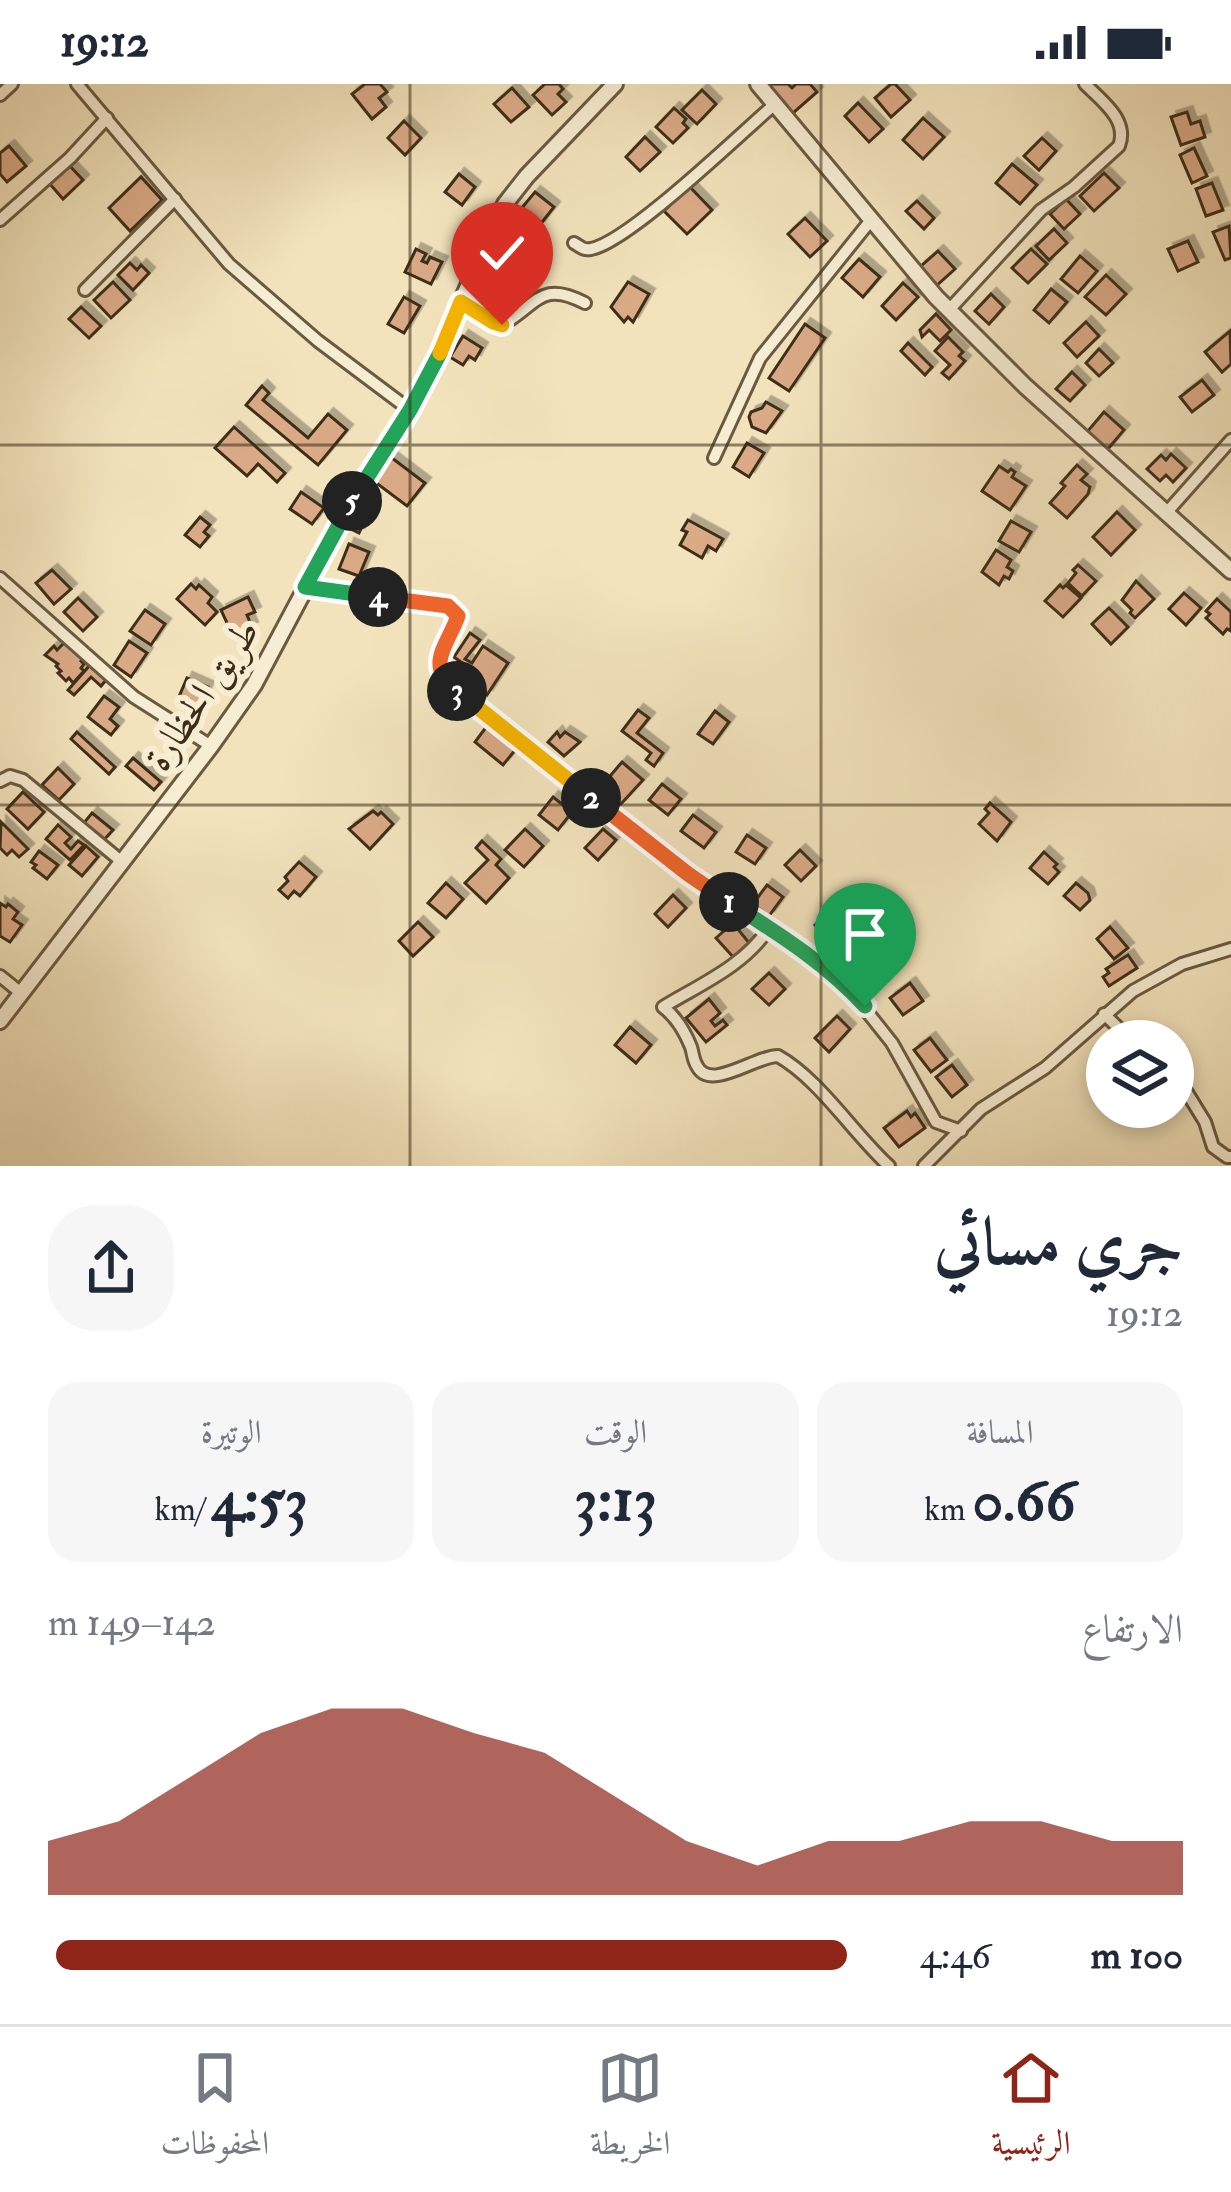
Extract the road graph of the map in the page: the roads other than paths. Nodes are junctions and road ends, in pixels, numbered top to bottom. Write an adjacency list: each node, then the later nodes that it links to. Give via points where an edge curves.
1 (12, 84): 6 (street)
2 (77, 84): 8 (street)
3 (615, 84): 14 (street, طريق الحظارة, via 512,194)
4 (758, 84): 7 (street)
5 (1085, 84): 16 (street, via 1118,120 1119,146 1041,210)
6 (0, 95)
7 (775, 104): 11 (street); 12 (street, via 643,218 591,249)
8 (107, 118): 9 (street); 10 (street)
9 (175, 199): 13 (street); 17 (street, via 229,265)
10 (0, 220)
11 (871, 220): 16 (street); 19 (street, via 760,358)
12 (574, 243)
13 (86, 290)
14 (461, 302): 15 (street, via 499,325 554,292); 17 (street, طريق الحظارة)
15 (585, 303)
16 (949, 310): 20 (street)
17 (410, 410): 23 (street, طريق الحظارة)
18 (1231, 440): 20 (street)
19 (714, 458)
20 (1167, 512): 21 (street)
21 (1231, 571)
22 (0, 578): 24 (street, via 134,697)
23 (305, 587): 24 (street, طريق الحظارة, via 273,654); 27 (street, via 448,606 458,616 438,668 444,681 688,874)
24 (211, 746): 26 (street, طريق الحظارة)
25 (0, 781): 26 (street, via 19,778)
26 (121, 861): 30 (street, طريق الحظارة)
27 (769, 928): 35 (street, via 845,984 892,1043 936,1122); 37 (street, via 752,951 663,1006 703,1074 718,1077 778,1055)
28 (1231, 949): 31 (street, via 1164,972)
29 (0, 976): 30 (street)
30 (21, 993): 33 (street, طريق الحظارة)
31 (1104, 1014): 32 (street); 35 (street)
32 (1110, 1020)
33 (0, 1021)
34 (1194, 1104): 36 (street, via 1213,1148)
35 (961, 1130): 38 (street)
36 (1231, 1157)
37 (889, 1166)
38 (924, 1166)

